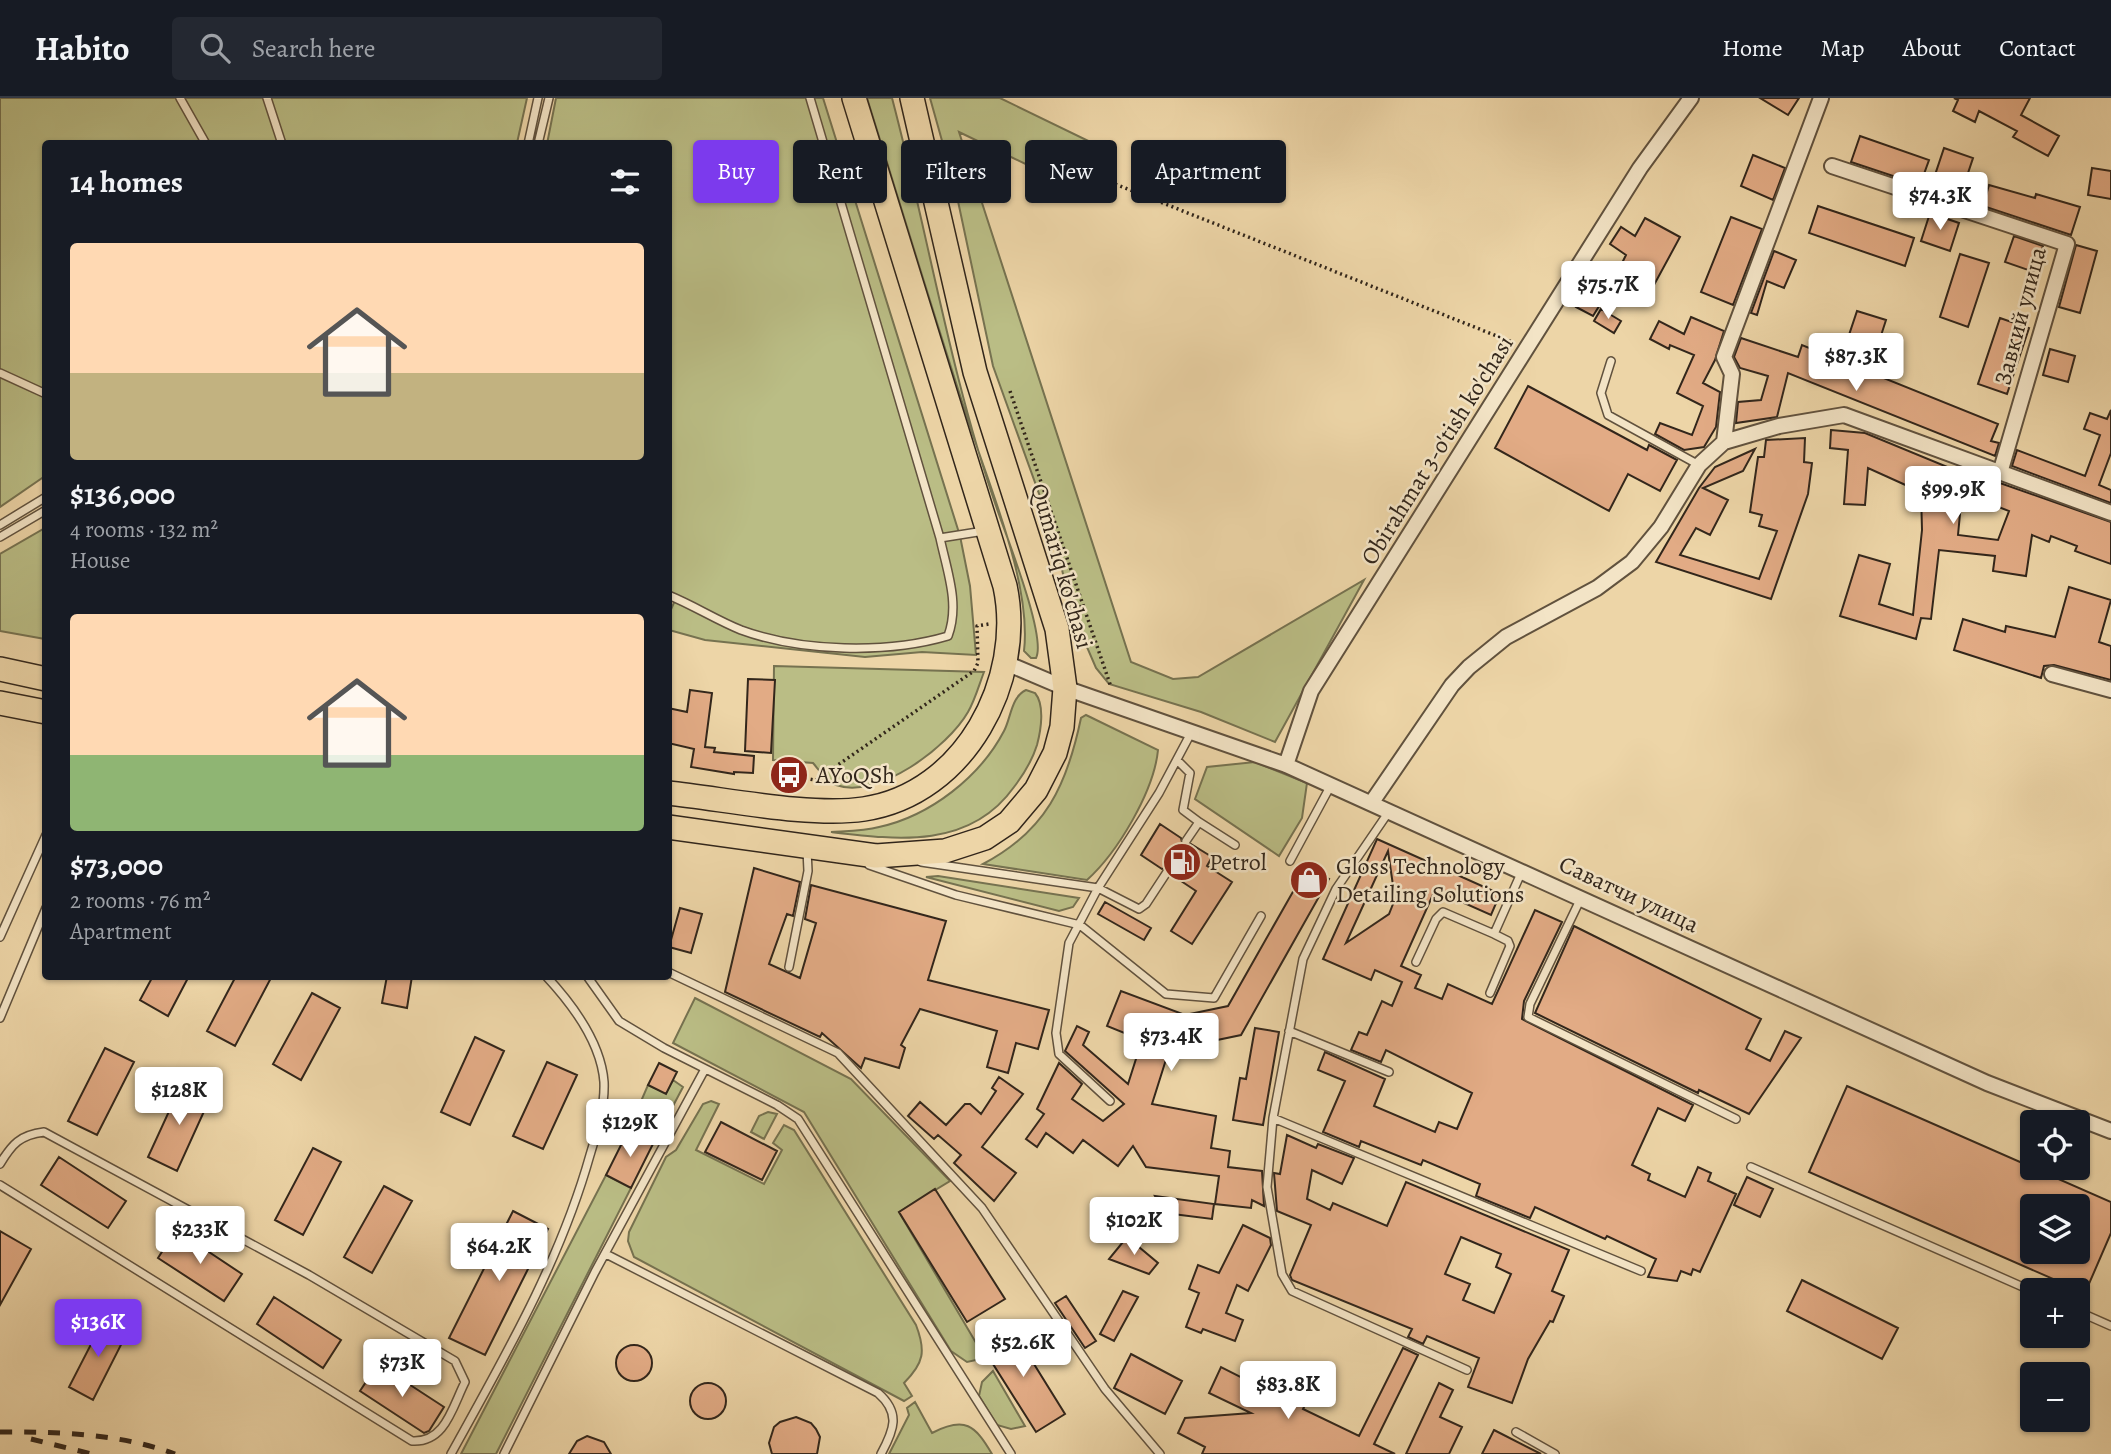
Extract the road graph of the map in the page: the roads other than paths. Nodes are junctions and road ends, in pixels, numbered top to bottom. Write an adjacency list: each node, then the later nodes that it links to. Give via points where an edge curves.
1 (180, 98): 10 (lane)
2 (267, 98): 11 (lane)
3 (538, 98): 12 (lane)
4 (549, 98): 13 (lane)
5 (810, 98): 27 (lane)
6 (854, 98): 25 (main road)
7 (912, 98): 33 (main road, Qumariq ko'chasi, via 967,343 1053,614)
8 (1691, 98): 39 (street, Obirahmat 3-o'tish ko'chasi, via 1640,168 1311,691)
9 (1821, 98): 18 (street, via 1724,357 1731,374)
10 (204, 140)
11 (281, 140)
12 (529, 140)
13 (539, 140)
14 (1832, 166): 20 (street, Завкий улица, via 2067,244)
15 (1611, 361): 19 (lane, via 1601,393 1608,415)
16 (0, 373): 17 (lane)
17 (42, 392)
18 (1724, 442): 19 (street); 20 (street, via 1779,426 1844,415)
19 (1699, 465): 42 (street, via 1661,527 1632,562 1597,588 1506,637 1469,667)
20 (2000, 473): 23 (street)
21 (42, 499): 24 (lane)
22 (42, 511): 26 (lane)
23 (2111, 513)
24 (0, 525)
25 (988, 530): 27 (lane); 29 (main road, via 1007,595)
26 (0, 537)
27 (940, 538): 28 (lane, via 954,621 948,636 919,645 868,648 783,642 741,630)
28 (672, 597)
29 (1006, 663): 33 (street, Саватчи улица); 41 (main road, via 996,698 964,749 935,777 891,803 834,810)
30 (0, 669): 32 (main road)
31 (2052, 674): 34 (street)
32 (42, 678)
33 (1065, 688): 37 (street, Саватчи улица); 50 (main road, Qumariq ko'chasi, via 1062,727 1050,765 1028,802 1009,822 959,848)
34 (2111, 690)
35 (0, 703): 36 (main road)
36 (42, 711)
37 (1191, 733): 38 (lane); 39 (street, Саватчи улица)
38 (1177, 760): 44 (lane, via 1190,773 1183,810); 54 (lane)
39 (1286, 765): 40 (street, Саватчи улица)
40 (1331, 785): 42 (street, Саватчи улица); 51 (lane)
41 (672, 793)
42 (1372, 802): 43 (street, Саватчи улица)
43 (1390, 810): 52 (street, Саватчи улица); 68 (lane, via 1336,889 1303,959)
44 (1199, 822): 46 (lane); 48 (lane)
45 (672, 828): 49 (main road, Qumariq ko'chasi)
46 (1186, 841)
47 (42, 844): 60 (lane)
48 (1235, 845)
49 (813, 847): 50 (main road, Qumariq ko'chasi); 58 (lane, via 957,895); 62 (lane)
50 (876, 856): 54 (lane)
51 (1290, 861)
52 (1522, 870): 55 (street, Саватчи улица); 59 (lane)
53 (1167, 872): 54 (lane, via 1139,909)
54 (1098, 888): 58 (lane)
55 (1581, 897): 73 (lane, via 1528,1017); 74 (street, Саватчи улица, via 1987,1083)
56 (1261, 916): 58 (lane, via 1214,998 1166,994)
57 (42, 917): 67 (lane)
58 (1080, 925): 71 (lane, via 1069,943 1056,1033 1059,1054)
59 (1494, 934): 61 (lane, via 1443,912); 66 (lane, via 1510,946)
60 (0, 937)
61 (1416, 962)
62 (789, 967)
63 (672, 974): 89 (lane, via 838,1053 982,1208 1105,1389)
64 (549, 980): 85 (lane, via 593,1040 604,1083 599,1126 560,1243 520,1329)
65 (589, 980): 69 (lane, via 619,1021)
66 (1490, 993)
67 (0, 1017)
68 (1289, 1031): 70 (lane); 72 (lane)
69 (705, 1069): 78 (lane); 88 (lane, via 797,1119)
70 (1389, 1072)
71 (1110, 1101)
72 (1273, 1118): 79 (lane); 83 (lane, via 1267,1187 1285,1283 1302,1297)
73 (1736, 1119)
74 (2111, 1131)
75 (0, 1164): 77 (lane, via 25,1134 44,1132 309,1275 455,1361 465,1382 437,1437 412,1441)
76 (1751, 1167): 80 (lane)
77 (0, 1185)
78 (606, 1254): 86 (lane); 87 (lane, via 878,1393 893,1410 895,1420)
79 (1641, 1271)
80 (2020, 1286)
81 (2090, 1317): 82 (lane)
82 (2111, 1326)
83 (1467, 1370)
84 (1516, 1432): 90 (lane)
85 (451, 1454)
86 (503, 1454)
87 (881, 1454)
88 (1011, 1454)
89 (1160, 1454)
90 (1555, 1454)

